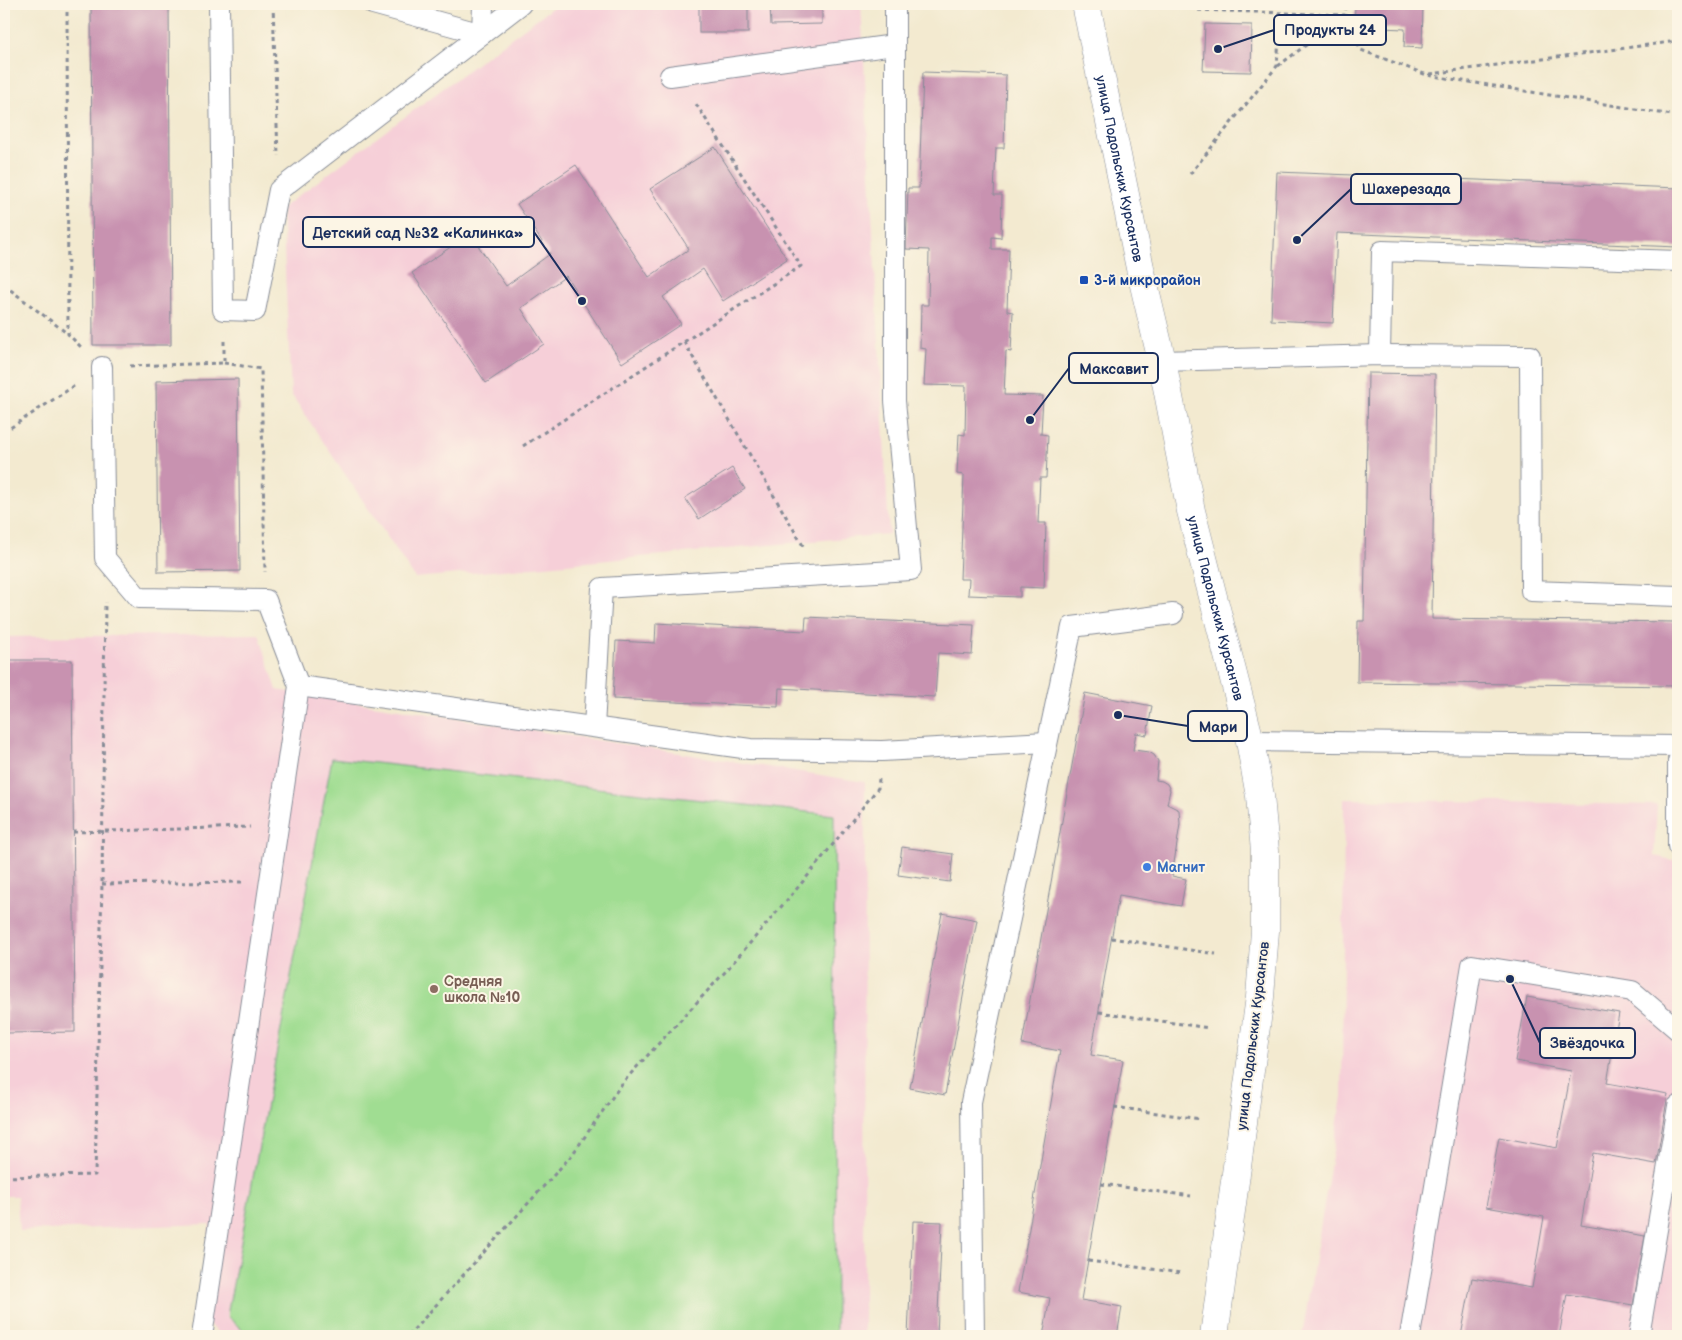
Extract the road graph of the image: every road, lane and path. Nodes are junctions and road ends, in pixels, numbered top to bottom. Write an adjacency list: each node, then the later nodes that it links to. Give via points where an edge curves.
1 (67, 4): 24 (path)
2 (219, 4): 21 (lane, via 223,310 256,310)
3 (273, 4): 21 (path)
4 (373, 4): 13 (lane)
5 (484, 4): 13 (lane)
6 (521, 4): 13 (lane)
7 (895, 4): 15 (lane)
8 (1086, 4): 27 (street, улица Подольских Курсантов)
9 (1196, 4): 11 (path, via 1196,10)
10 (1346, 6): 12 (path)
11 (1281, 13): 12 (path); 16 (path)
12 (1345, 15): 16 (path); 17 (path, via 1361,50)
13 (482, 34): 21 (lane)
14 (1678, 41): 17 (path)
15 (894, 45): 18 (lane); 32 (lane, via 895,401 911,570)
16 (1277, 66): 20 (path)
17 (1427, 75): 19 (path)
18 (674, 76): 25 (path, via 802,266)
19 (1678, 116)
20 (1190, 174)
21 (279, 190)
22 (1678, 261): 26 (lane, via 1382,251)
23 (4, 285): 24 (path)
24 (68, 334): 29 (path)
25 (684, 342): 30 (path); 32 (path)
26 (1380, 354): 27 (lane); 33 (lane, via 1530,356 1531,590)
27 (1162, 361): 38 (street, улица Подольских Курсантов, via 1191,511)
28 (224, 363): 34 (path, via 261,369)
29 (102, 368): 31 (lane)
30 (523, 446)
31 (105, 558): 34 (lane, via 139,598); 44 (path)
32 (820, 575): 37 (lane, via 602,588)
33 (1678, 596)
34 (266, 600): 36 (lane)
35 (1173, 614): 39 (lane, via 1072,627)
36 (299, 686): 37 (lane); 43 (lane)
37 (594, 727): 41 (lane, via 750,749)
38 (1250, 740): 40 (lane); 65 (street, улица Подольских Курсантов, via 1265,851 1265,931 1260,998)
39 (1047, 742): 41 (lane); 64 (lane, via 970,1102)
40 (1678, 746)
41 (882, 751): 63 (path, via 878,788 848,826 724,972 623,1082 572,1155)
42 (1678, 761): 46 (lane)
43 (278, 826): 44 (path); 47 (lane)
44 (102, 831): 45 (path); 48 (path)
45 (73, 832)
46 (1678, 846)
47 (270, 881): 48 (path); 62 (lane)
48 (102, 884): 57 (path, via 95,1175)
49 (1111, 938): 50 (path)
50 (1216, 954)
51 (1098, 1012): 52 (path)
52 (1209, 1028)
53 (1678, 1030): 66 (lane, via 1632,991 1472,965)
54 (1678, 1106): 67 (lane)
55 (1114, 1108): 56 (path)
56 (1200, 1118)
57 (4, 1177)
58 (1101, 1184): 59 (path)
59 (1191, 1196)
60 (1088, 1261): 61 (path)
61 (1182, 1273)
62 (202, 1336)
63 (408, 1336)
64 (974, 1336)
65 (1214, 1336)
66 (1410, 1336)
67 (1640, 1336)

